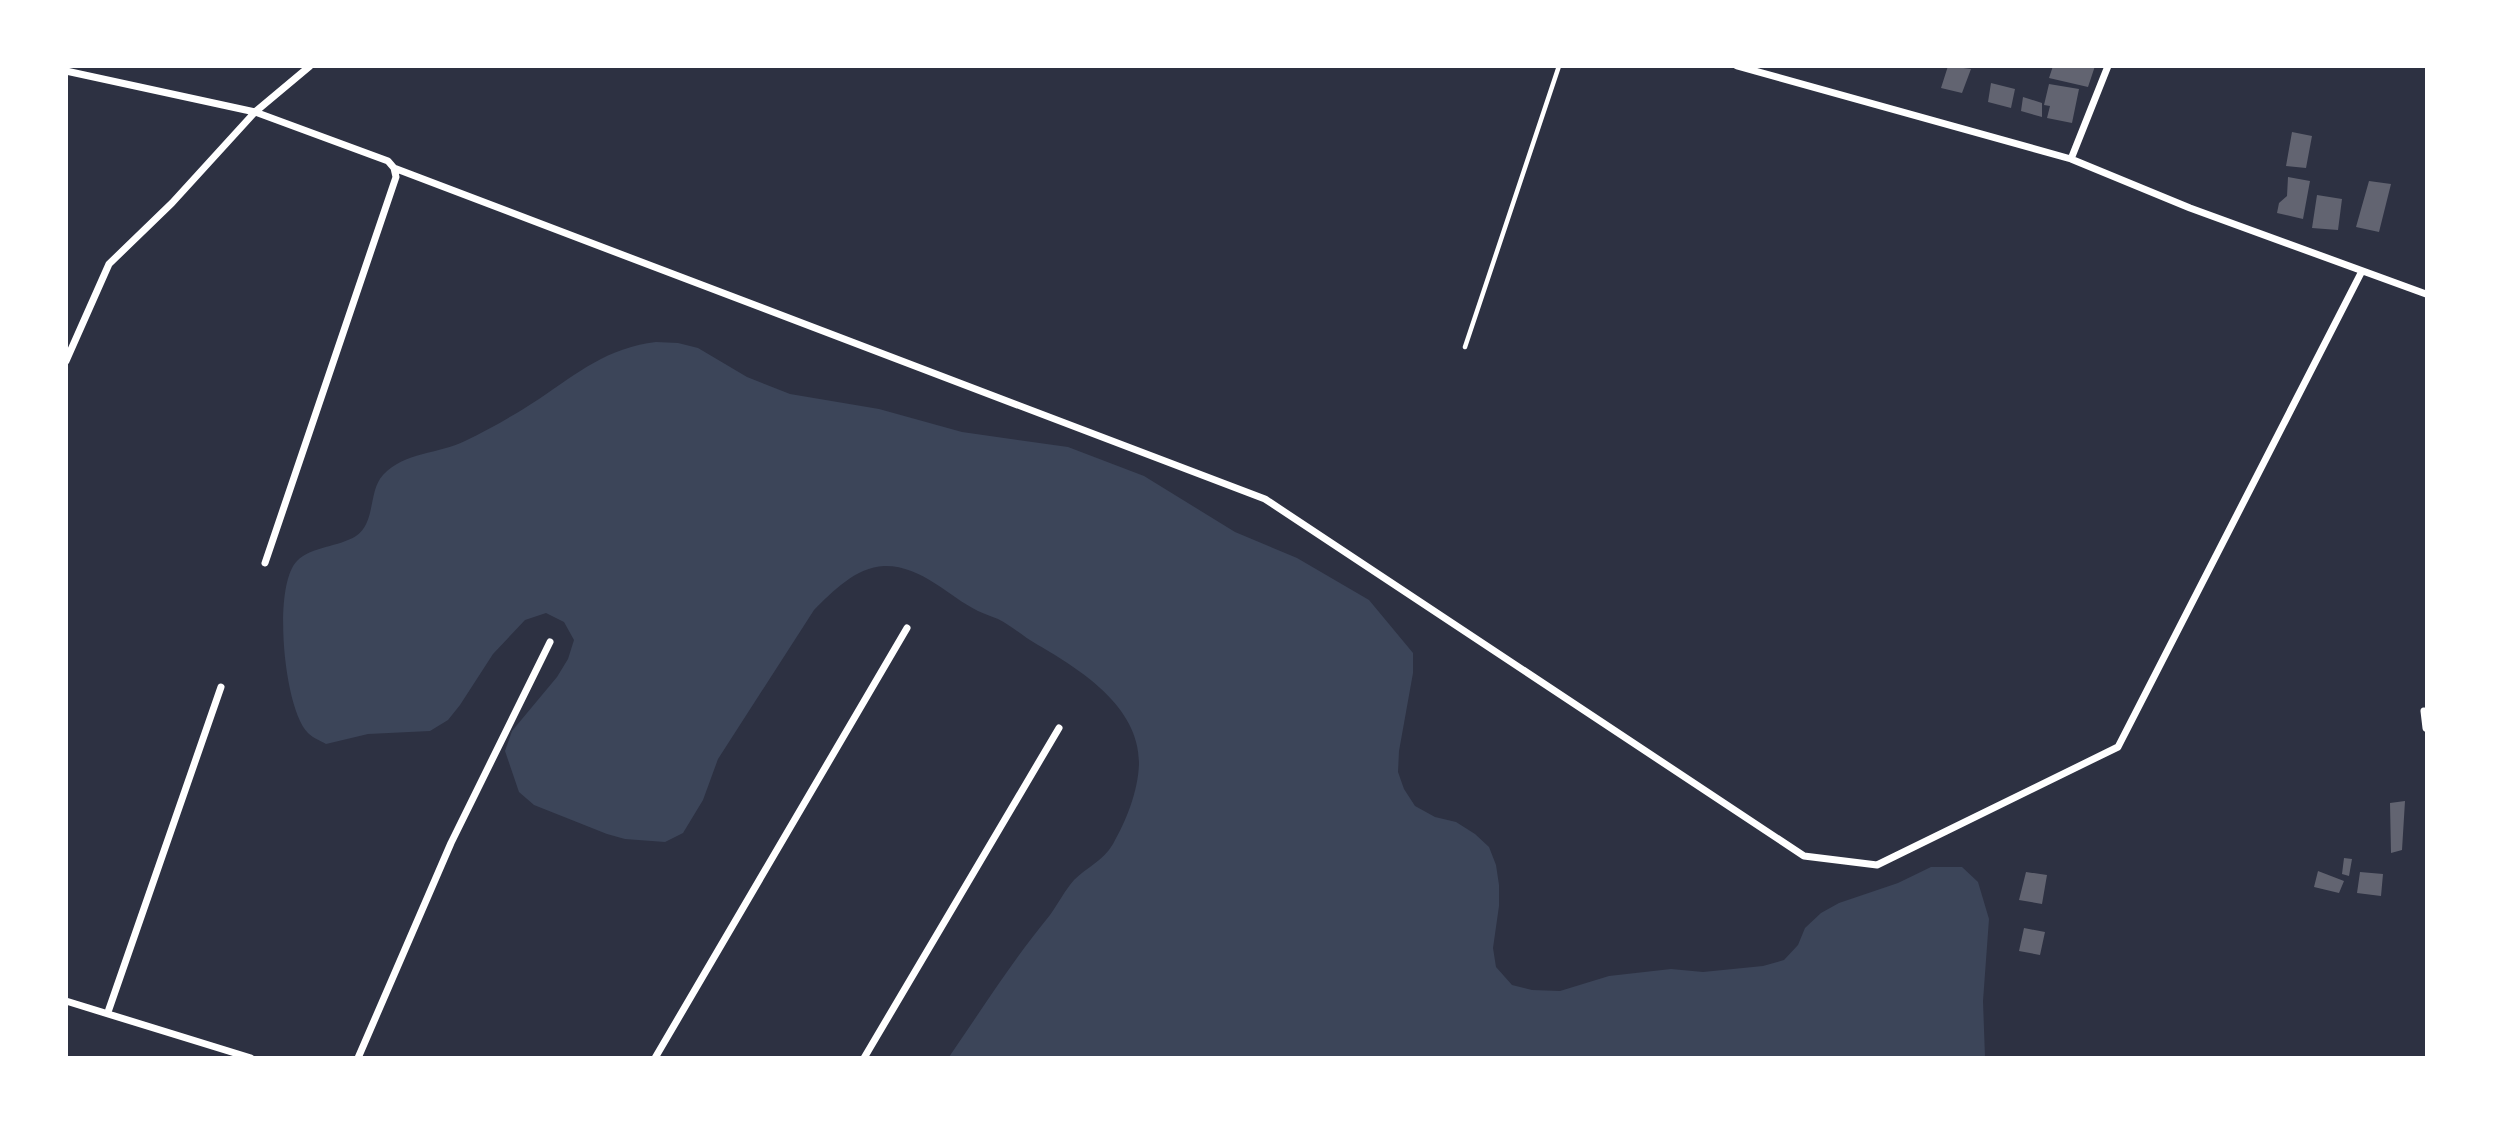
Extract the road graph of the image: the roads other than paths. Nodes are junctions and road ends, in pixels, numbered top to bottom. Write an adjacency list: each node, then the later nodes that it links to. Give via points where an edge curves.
1 (310, 66): 6 (street)
2 (1559, 66): 11 (lane)
3 (1737, 66): 7 (street)
4 (2108, 66): 7 (street)
5 (66, 71): 6 (street)
6 (255, 112): 8 (street, via 388,161); 12 (street, via 109,264)
7 (2071, 159): 9 (street)
8 (394, 169): 9 (street, via 1265,499 1804,856 1877,865 2118,747); 13 (street, via 396,177)
9 (2362, 271): 10 (street)
10 (2427, 294)
11 (1465, 347)
12 (66, 361)
13 (265, 563)
14 (907, 628): 24 (street)
15 (550, 642): 23 (street, via 451,843)
16 (220, 687): 21 (street)
17 (2424, 711): 19 (street)
18 (1059, 728): 25 (street)
19 (2427, 728)
20 (66, 1001): 21 (street)
21 (108, 1012): 22 (street)
22 (251, 1058)
23 (358, 1058)
24 (655, 1058)
25 (864, 1058)

